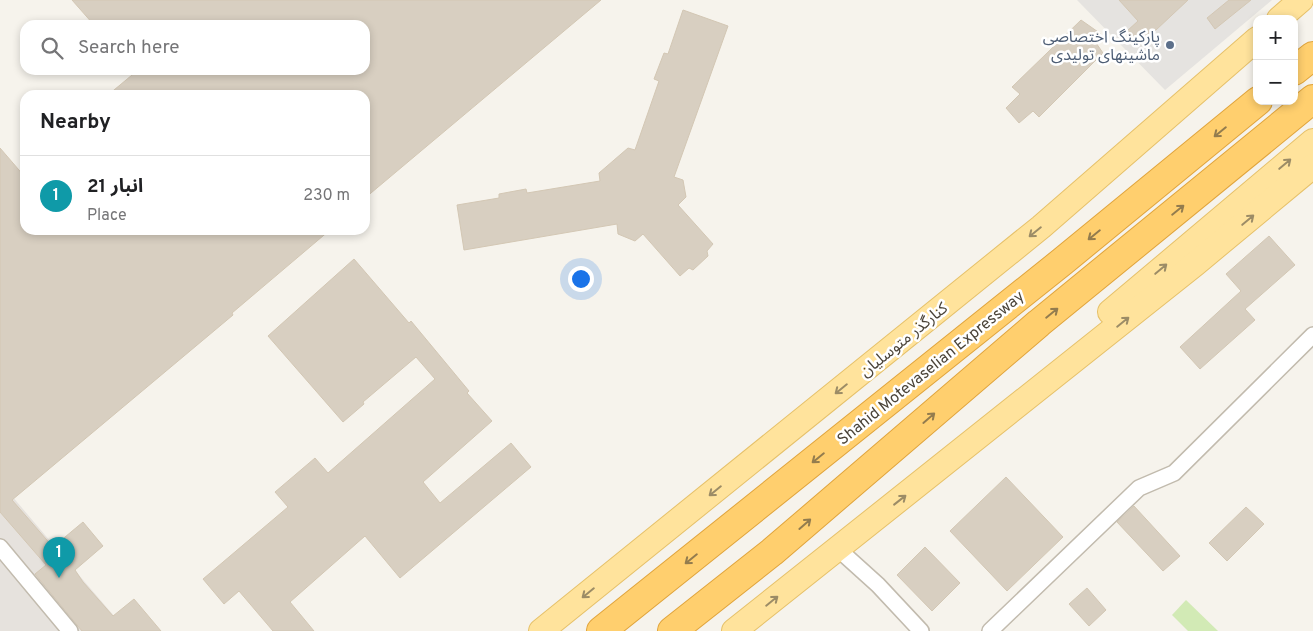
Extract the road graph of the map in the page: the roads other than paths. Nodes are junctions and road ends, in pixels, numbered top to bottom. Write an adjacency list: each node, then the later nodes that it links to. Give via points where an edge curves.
1 (1301, 0): 3 (main road)
2 (1313, 10): 4 (main road)
3 (1284, 15)
4 (1298, 23)
5 (1253, 42): 13 (main road, کنارگذر متوسلیان)
6 (1313, 56): 8 (highway)
7 (1253, 60): 13 (main road)
8 (1298, 68)
9 (1313, 99): 18 (highway, one-way to 9, via 1039,323)
10 (1253, 105): 21 (highway, Shahid Motevaselian Expressway, one-way to 21)
11 (1313, 141): 15 (main road, one-way to 11, via 1036,374)
12 (1313, 166): 15 (main road, one-way to 12)
13 (1058, 213): 20 (main road, کنارگذر متوسلیان, one-way to 20)
14 (1313, 335): 26 (street, via 1174,473 1139,488)
15 (971, 444): 17 (main road, one-way to 15)
16 (0, 547): 19 (street)
17 (837, 548): 24 (main road, one-way to 17); 25 (street)
18 (772, 552): 22 (highway); 23 (highway)
19 (70, 631)
20 (541, 631)
21 (601, 631)
22 (672, 631)
23 (694, 631)
24 (734, 631)
25 (921, 631)
26 (990, 631)

